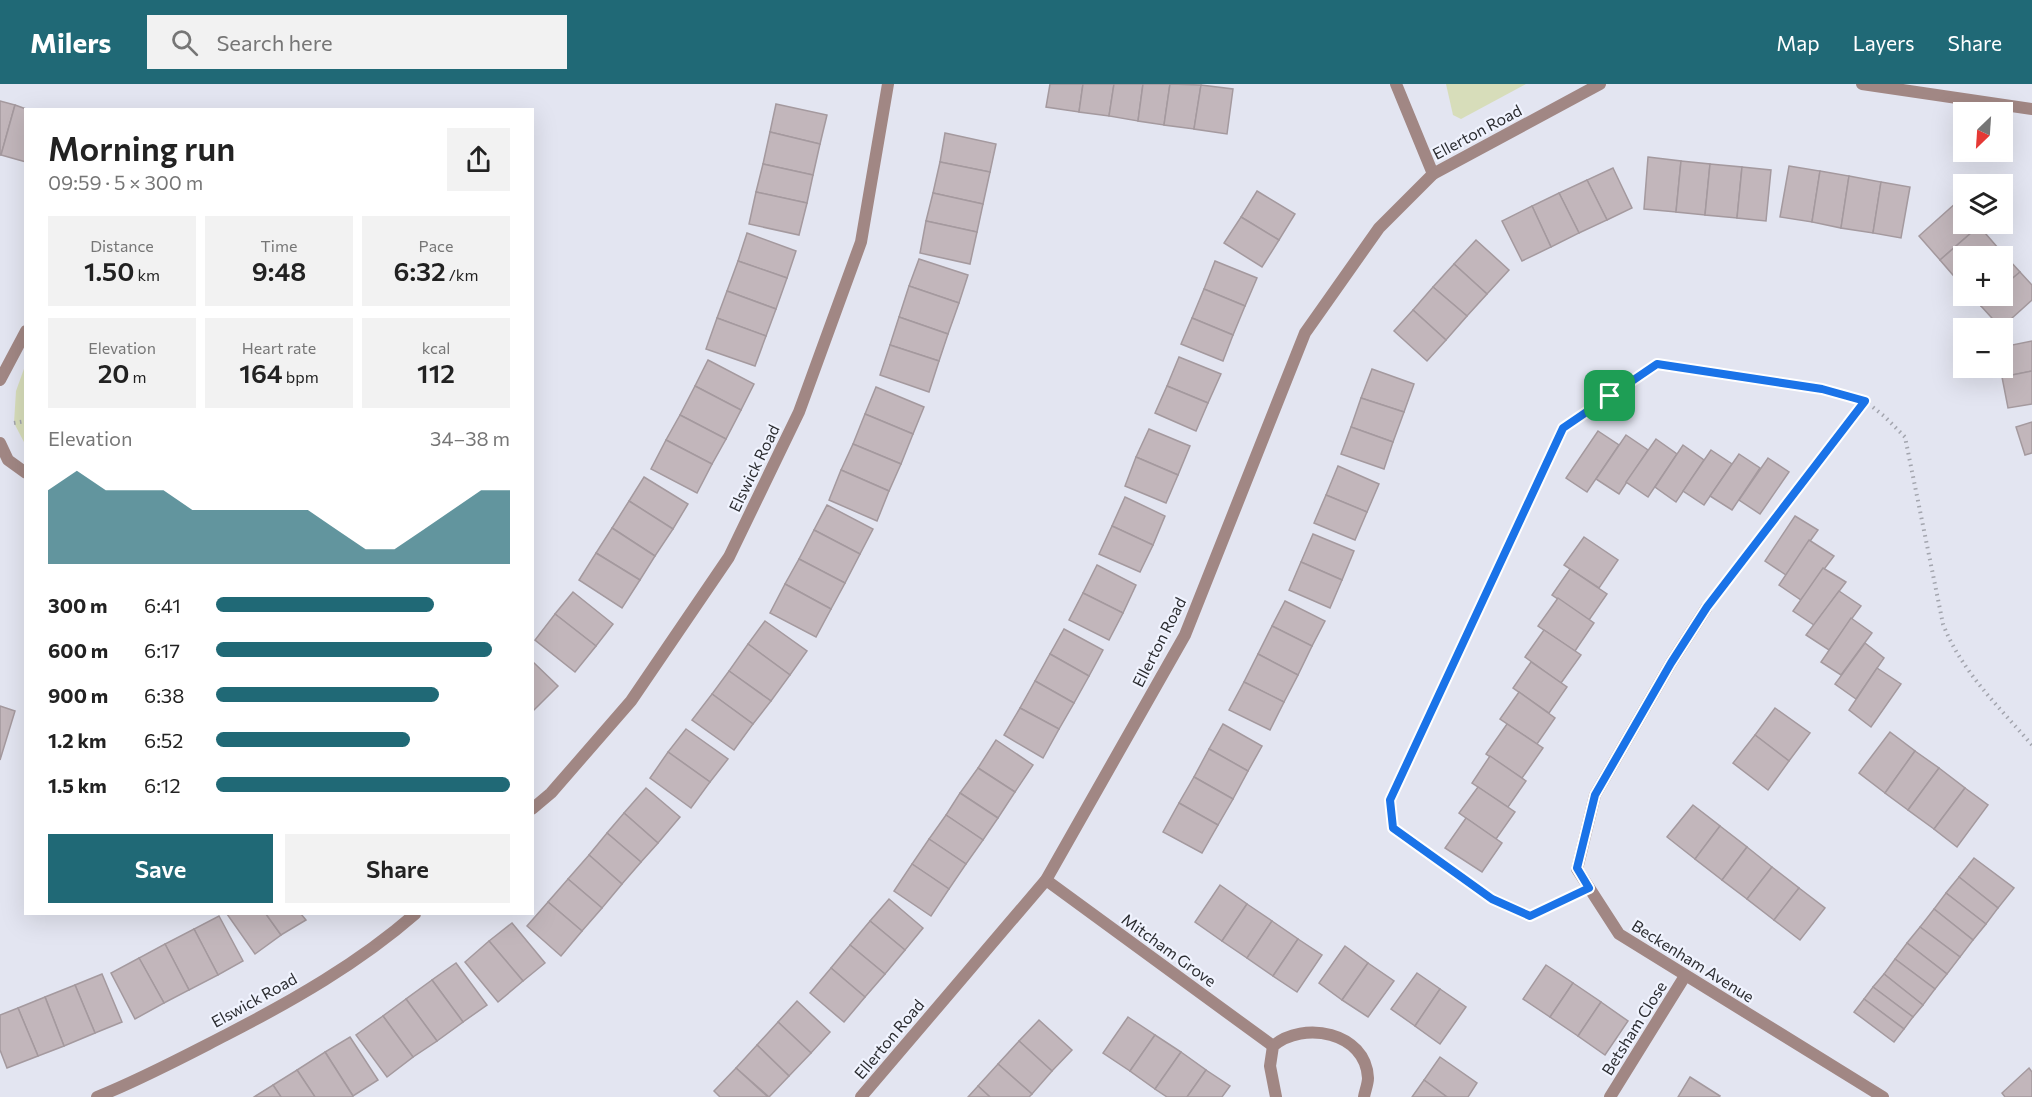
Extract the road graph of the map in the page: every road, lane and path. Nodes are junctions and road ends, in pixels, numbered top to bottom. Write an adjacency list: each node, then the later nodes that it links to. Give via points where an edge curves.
1 (888, 84): 16 (street, Elswick Road, via 861,242 799,412 729,557 631,701 551,794)
2 (1396, 84): 6 (street, Ellerton Road)
3 (1600, 84): 6 (street, Ellerton Road)
4 (1862, 84): 5 (street)
5 (2032, 110)
6 (1433, 174): 17 (street, Ellerton Road, via 1379,228 1305,333 1185,635)
7 (24, 335): 8 (street)
8 (0, 380)
9 (1865, 401): 14 (path); 15 (path, via 1905,438 1942,624 1952,647); 18 (path, via 1822,389 1657,364 1563,428 1390,800 1393,828 1492,899 1530,916)
10 (24, 421): 11 (path)
11 (14, 423)
12 (0, 443): 13 (street, via 8,460)
13 (24, 472)
14 (1707, 607): 18 (street, Beckenham Avenue, via 1595,795 1577,868)
15 (2032, 745)
16 (534, 807)
17 (1046, 880): 21 (street, Mitcham Grove); 23 (street, Ellerton Road)
18 (1589, 888): 20 (street, Beckenham Avenue, via 1619,934)
19 (414, 915): 22 (street, Elswick Road, via 287,1003 144,1078)
20 (1685, 976): 26 (street, Betsham Close); 27 (street, Beckenham Avenue)
21 (1273, 1046): 24 (street, via 1270,1066); 25 (street, via 1282,1038 1299,1034 1324,1033 1350,1042 1361,1057 1368,1078)
22 (98, 1097)
23 (861, 1097)
24 (1276, 1097)
25 (1364, 1097)
26 (1610, 1097)
27 (1883, 1097)

